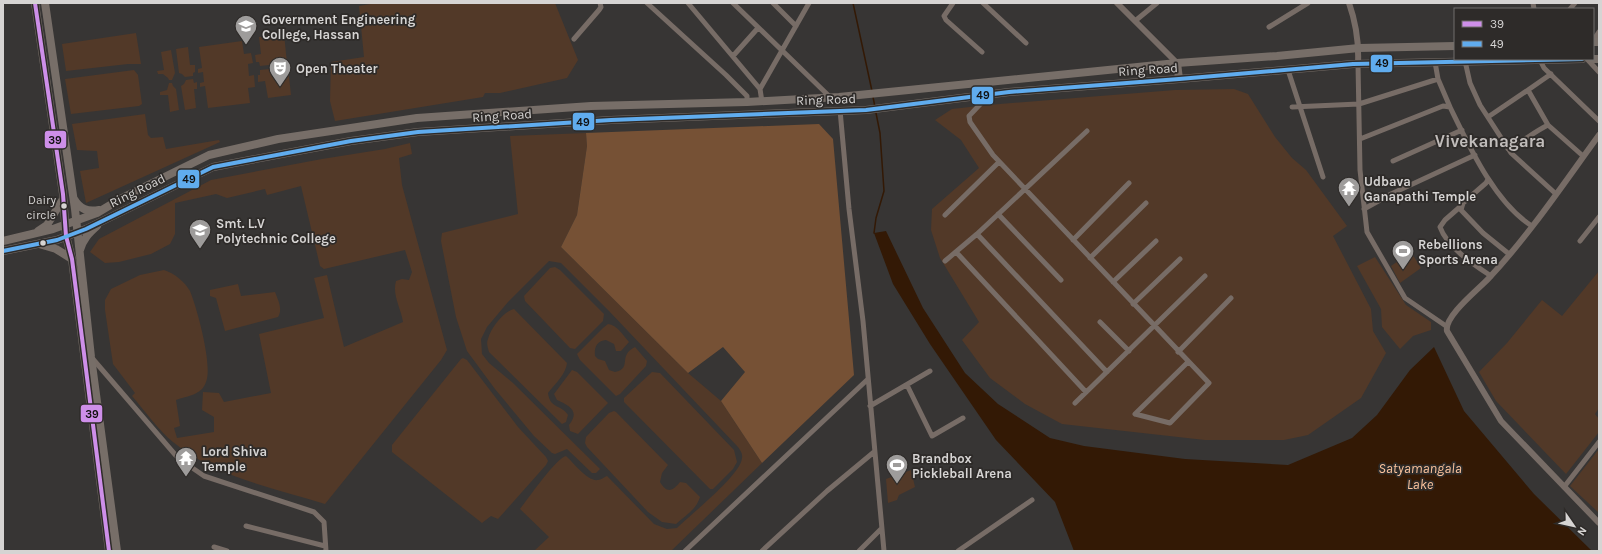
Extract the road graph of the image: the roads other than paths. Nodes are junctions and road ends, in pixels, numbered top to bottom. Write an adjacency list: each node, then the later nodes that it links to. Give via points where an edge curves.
1 (35, 3): 42 (main road)
2 (45, 3): 41 (main road)
3 (600, 3): 19 (street, via 600,10)
4 (647, 3): 44 (street, via 726,75 747,96)
5 (688, 3): 25 (street)
6 (733, 3): 18 (street)
7 (773, 3): 16 (street)
8 (809, 3): 16 (street)
9 (954, 3): 24 (street, via 944,16 946,20)
10 (983, 3): 20 (street)
11 (1117, 3): 15 (street)
12 (1157, 3): 15 (street)
13 (1308, 3): 17 (street)
14 (1349, 3): 22 (street)
15 (1135, 21): 31 (street)
16 (796, 26): 23 (street)
17 (1269, 27)
18 (758, 28): 23 (street); 25 (street)
19 (574, 39)
20 (1026, 43)
21 (1454, 46): 22 (main road, Ring Road)
22 (1359, 48): 31 (main road, Ring Road); 32 (street)
23 (782, 51): 38 (street); 43 (street)
24 (982, 52)
25 (734, 56): 38 (street)
26 (1502, 60): 29 (main road, Ring Road)
27 (1540, 60): 35 (street)
28 (1588, 60): 34 (street)
29 (1465, 61): 30 (main road, Ring Road); 51 (street, via 1470,83)
30 (1435, 62): 32 (main road, Ring Road); 37 (street)
31 (1177, 63): 36 (main road); 43 (main road, Ring Road)
32 (1358, 64): 33 (main road, Ring Road); 46 (street)
33 (1288, 70): 36 (main road, Ring Road); 47 (street)
34 (1599, 72)
35 (1551, 74): 39 (street); 53 (street)
36 (1179, 79): 40 (main road, Ring Road)
37 (1438, 79): 46 (street); 48 (street)
38 (760, 89): 45 (street)
39 (1528, 90): 51 (street); 54 (street)
40 (990, 94): 50 (main road, Ring Road, via 866,110); 68 (street, via 969,116 970,122)
41 (59, 96): 42 (main road); 60 (main road)
42 (48, 98): 63 (main road)
43 (834, 98): 45 (main road, Ring Road); 50 (main road)
44 (747, 102): 45 (main road, Ring Road); 52 (main road, Ring Road, via 591,106)
45 (762, 102)
46 (1359, 104): 47 (street); 59 (street)
47 (1300, 106): 49 (street); 69 (street)
48 (1450, 106): 56 (street); 59 (street, via 1443,106)
49 (1292, 107)
50 (840, 110): 57 (main road, Ring Road); 119 (street)
51 (1488, 117): 62 (street)
52 (418, 118): 57 (main road); 61 (main road, Ring Road, via 278,139)
53 (1599, 121)
54 (1548, 125): 62 (street); 65 (street)
55 (1086, 130): 72 (street)
56 (1462, 130): 64 (street); 66 (street)
57 (418, 132): 67 (main road, Ring Road, via 351,140)
58 (1599, 135): 65 (street)
59 (1360, 139): 79 (street)
60 (67, 149): 63 (main road); 74 (main road)
61 (237, 149): 67 (main road); 78 (main road, Ring Road, via 209,155)
62 (1508, 149): 73 (street)
63 (56, 150): 75 (main road)
64 (1475, 155): 70 (street); 79 (street)
65 (1583, 156): 73 (street)
66 (1393, 161)
67 (239, 162): 83 (main road, Ring Road, via 214,167)
68 (999, 162): 72 (street); 81 (street)
69 (1323, 177)
70 (1488, 179): 77 (street); 86 (street, via 1515,214)
71 (1129, 183): 91 (street)
72 (1024, 189): 80 (street); 91 (street)
73 (1556, 194): 86 (street)
74 (73, 196): 78 (main road, via 78,206 84,210); 84 (main road)
75 (63, 199): 85 (main road); 88 (main road, via 47,225)
76 (1146, 203): 100 (street)
77 (1461, 206): 99 (street, via 1461,210 1483,233); 105 (street, via 1445,220 1440,227 1442,232 1454,248)
78 (102, 209): 84 (main road, Ring Road)
79 (1364, 209): 112 (street, via 1366,232 1405,298)
80 (998, 214): 89 (street); 106 (street)
81 (945, 215)
82 (1599, 217): 94 (street)
83 (105, 219): 87 (main road, Ring Road); 98 (main road, via 86,236)
84 (79, 220): 85 (main road, Ring Road); 87 (main road)
85 (66, 224): 88 (main road, Ring Road); 90 (main road)
86 (1532, 226): 99 (street)
87 (77, 232): 90 (main road, Ring Road); 98 (main road)
88 (36, 233): 92 (main road, Ring Road)
89 (977, 234): 97 (street); 118 (street)
90 (66, 236): 95 (main road, Ring Road); 101 (main road)
91 (1073, 240): 100 (street)
92 (3, 241)
93 (1156, 241): 107 (street)
94 (1580, 241)
95 (37, 244): 96 (main road, Ring Road); 101 (main road, via 56,249)
96 (3, 251)
97 (956, 252): 103 (street); 121 (street)
98 (79, 253): 115 (main road)
99 (1509, 254): 105 (street)
100 (1090, 258): 107 (street)
101 (72, 259): 115 (main road)
102 (1180, 259): 109 (street)
103 (945, 261)
104 (1205, 276): 111 (street)
105 (1490, 276): 112 (street, via 1450,317)
106 (1061, 280)
107 (1113, 282): 109 (street)
108 (1231, 298): 114 (street)
109 (1133, 304): 111 (street)
110 (1100, 322): 113 (street)
111 (1155, 326): 113 (street); 114 (street)
112 (1446, 326): 127 (street, via 1501,421)
113 (1129, 351): 118 (street)
114 (1178, 352): 116 (street)
115 (87, 358): 133 (main road); 134 (street, via 178,458 204,476 314,512 324,522)
116 (1188, 362): 116 (street, via 1209,383 1170,423 1135,414)
117 (930, 371): 120 (street)
118 (1107, 372): 121 (street)
119 (868, 379): 123 (street); 136 (street)
120 (907, 385): 123 (street); 124 (street, via 932,436)
121 (1086, 392): 122 (street)
122 (1075, 403)
123 (870, 406): 126 (street)
124 (963, 418)
125 (1599, 442): 127 (street)
126 (874, 452): 131 (street); 137 (street)
127 (1564, 487): 129 (street)
128 (1032, 500): 140 (street)
129 (1599, 523)
130 (246, 526): 134 (street)
131 (881, 529): 138 (street); 139 (street)
132 (214, 547): 135 (street)
133 (113, 549)
134 (326, 550)
135 (227, 551)
136 (685, 551)
137 (762, 551)
138 (859, 551)
139 (884, 551)
140 (958, 551)

